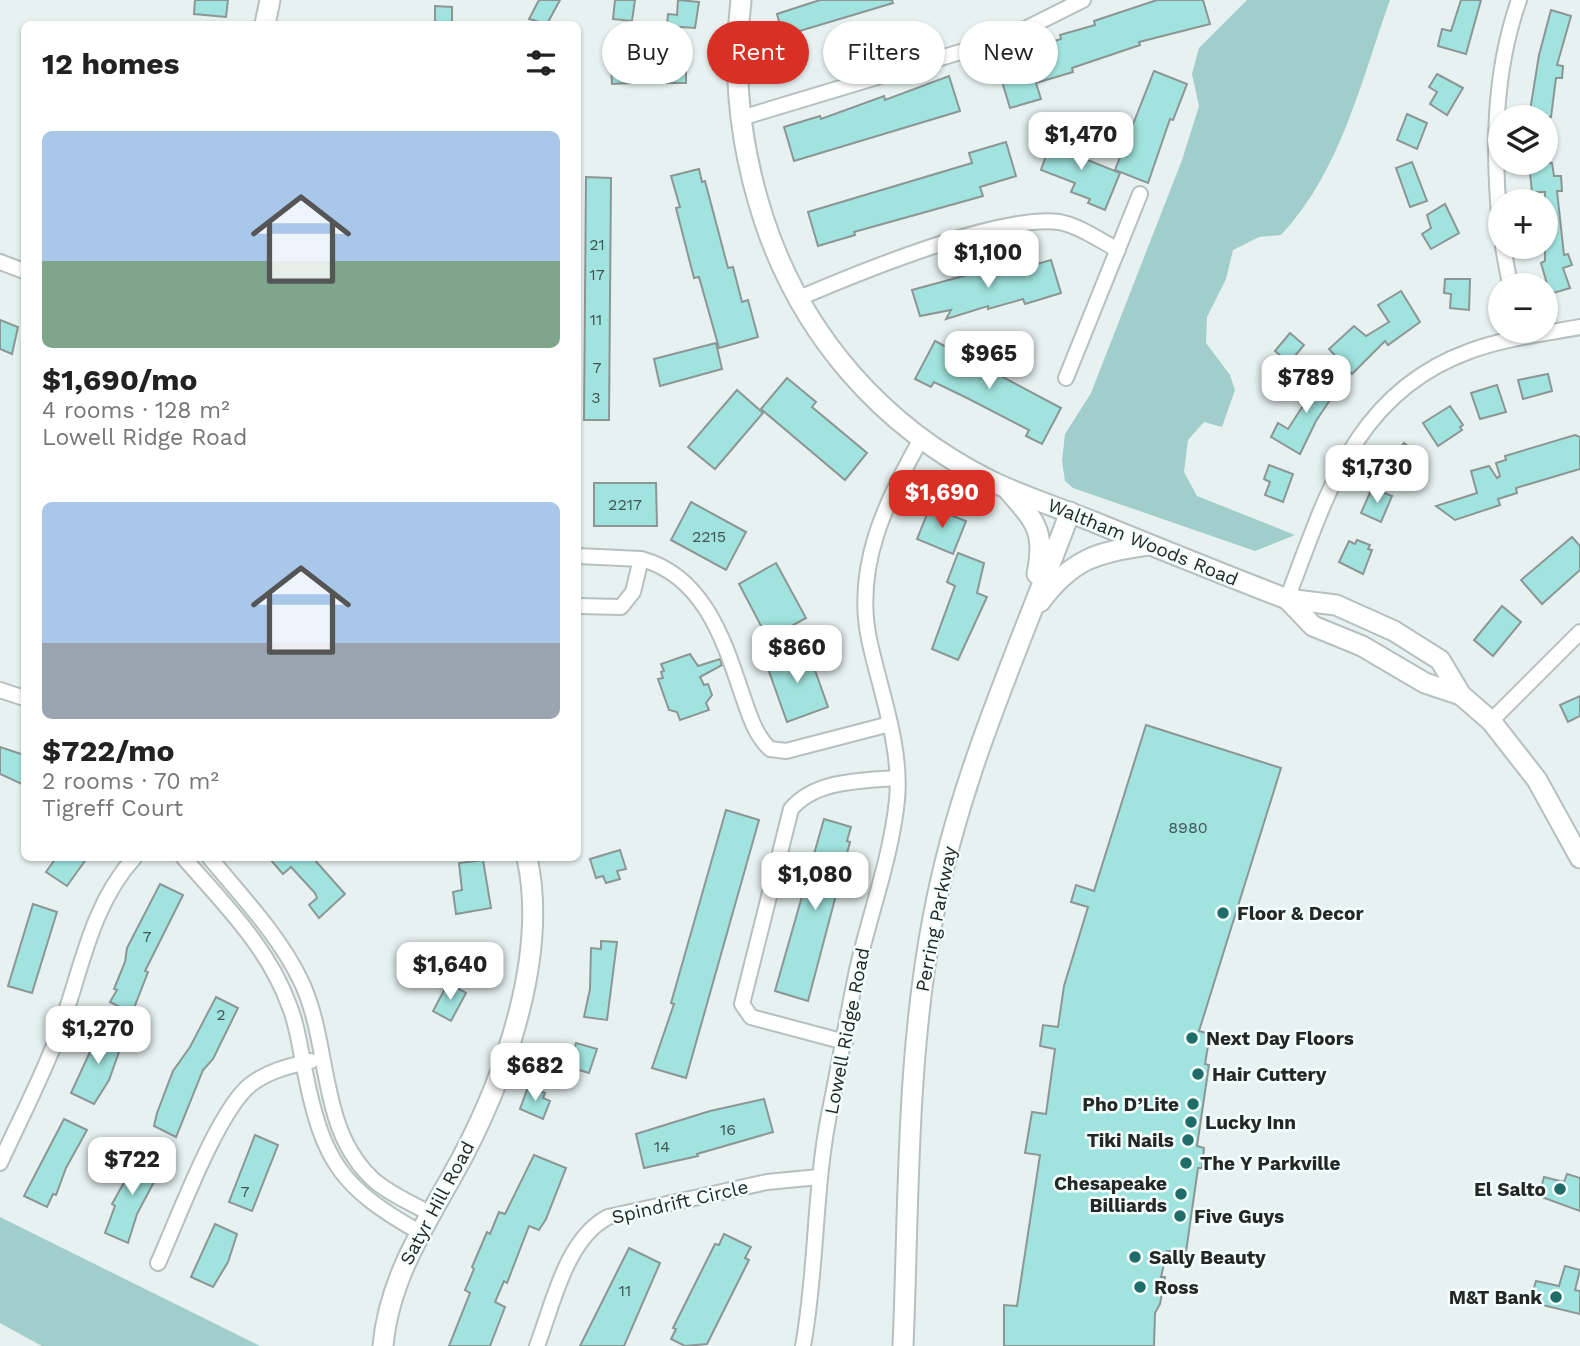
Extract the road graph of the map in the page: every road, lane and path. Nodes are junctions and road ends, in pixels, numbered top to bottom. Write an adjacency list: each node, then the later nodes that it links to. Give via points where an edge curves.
1 (270, 0): 5 (street)
2 (741, 0): 6 (street, Waltham Woods Road)
3 (1083, 0): 6 (street, via 1007,38)
4 (1520, 0): 7 (street, via 1506,45 1496,123)
5 (266, 21)
6 (741, 118): 12 (street, Waltham Woods Road, via 760,207)
7 (1496, 189)
8 (1140, 194): 9 (street)
9 (1118, 250): 12 (street, via 1062,222 1028,222 850,276); 16 (street)
10 (0, 262): 11 (street)
11 (21, 270)
12 (797, 299): 17 (street, Waltham Woods Road, via 842,365)
13 (1580, 327): 14 (street)
14 (1558, 330)
15 (1494, 343): 23 (street, via 1438,365 1381,408 1342,460)
16 (1066, 378)
17 (921, 439): 18 (street, Waltham Woods Road); 31 (street, Lowell Ridge Road, via 889,499 868,562 866,622)
18 (1006, 488): 19 (street, Waltham Woods Road); 25 (street, via 1031,517 1041,539)
19 (1070, 512): 20 (street, Waltham Woods Road); 25 (street, Perring Parkway)
20 (1149, 544): 23 (street, Waltham Woods Road); 25 (street, via 1082,560 1049,589)
21 (581, 556): 22 (street)
22 (641, 559): 24 (street, via 633,592 621,607); 31 (street, via 666,568 705,606 758,736 770,749 786,751)
23 (1287, 599): 28 (street, Waltham Woods Road, via 1313,625 1362,646 1425,683); 28 (street, Waltham Woods Road, via 1336,605 1394,631 1440,660)
24 (581, 606)
25 (1028, 616): 49 (street, Perring Parkway, via 968,782 933,918 917,1028)
26 (1580, 632): 30 (street)
27 (0, 690): 29 (street)
28 (1461, 695): 30 (street, Waltham Woods Road)
29 (21, 697)
30 (1492, 721): 33 (street, Waltham Woods Road, via 1537,780)
31 (890, 724): 32 (street, Lowell Ridge Road)
32 (896, 778): 38 (street, Lowell Ridge Road, via 889,849 857,970); 38 (street, via 816,789 792,809 743,1004 751,1017)
33 (1580, 858)
34 (132, 861): 41 (street, via 93,925 54,1045)
35 (186, 861): 40 (street, via 270,963 289,1004)
36 (212, 861): 39 (street, via 288,958 313,1012)
37 (527, 861): 43 (street, Satyr Hill Road, via 529,951 515,1028 478,1124)
38 (845, 1042): 42 (street, Lowell Ridge Road)
39 (322, 1059): 40 (street); 43 (street, via 334,1115 355,1159 378,1183)
40 (303, 1063): 44 (street, via 314,1119 334,1163 365,1199); 45 (street, via 263,1076 236,1100)
41 (0, 1163)
42 (819, 1177): 47 (street, Spindrift Circle, via 735,1189 608,1217 593,1225 576,1246); 48 (street, Lowell Ridge Road)
43 (431, 1214): 44 (street, Satyr Hill Road)
44 (421, 1233): 46 (street, Satyr Hill Road, via 393,1289)
45 (158, 1263)
46 (383, 1346)
47 (537, 1346)
48 (803, 1346)
49 (904, 1346)

